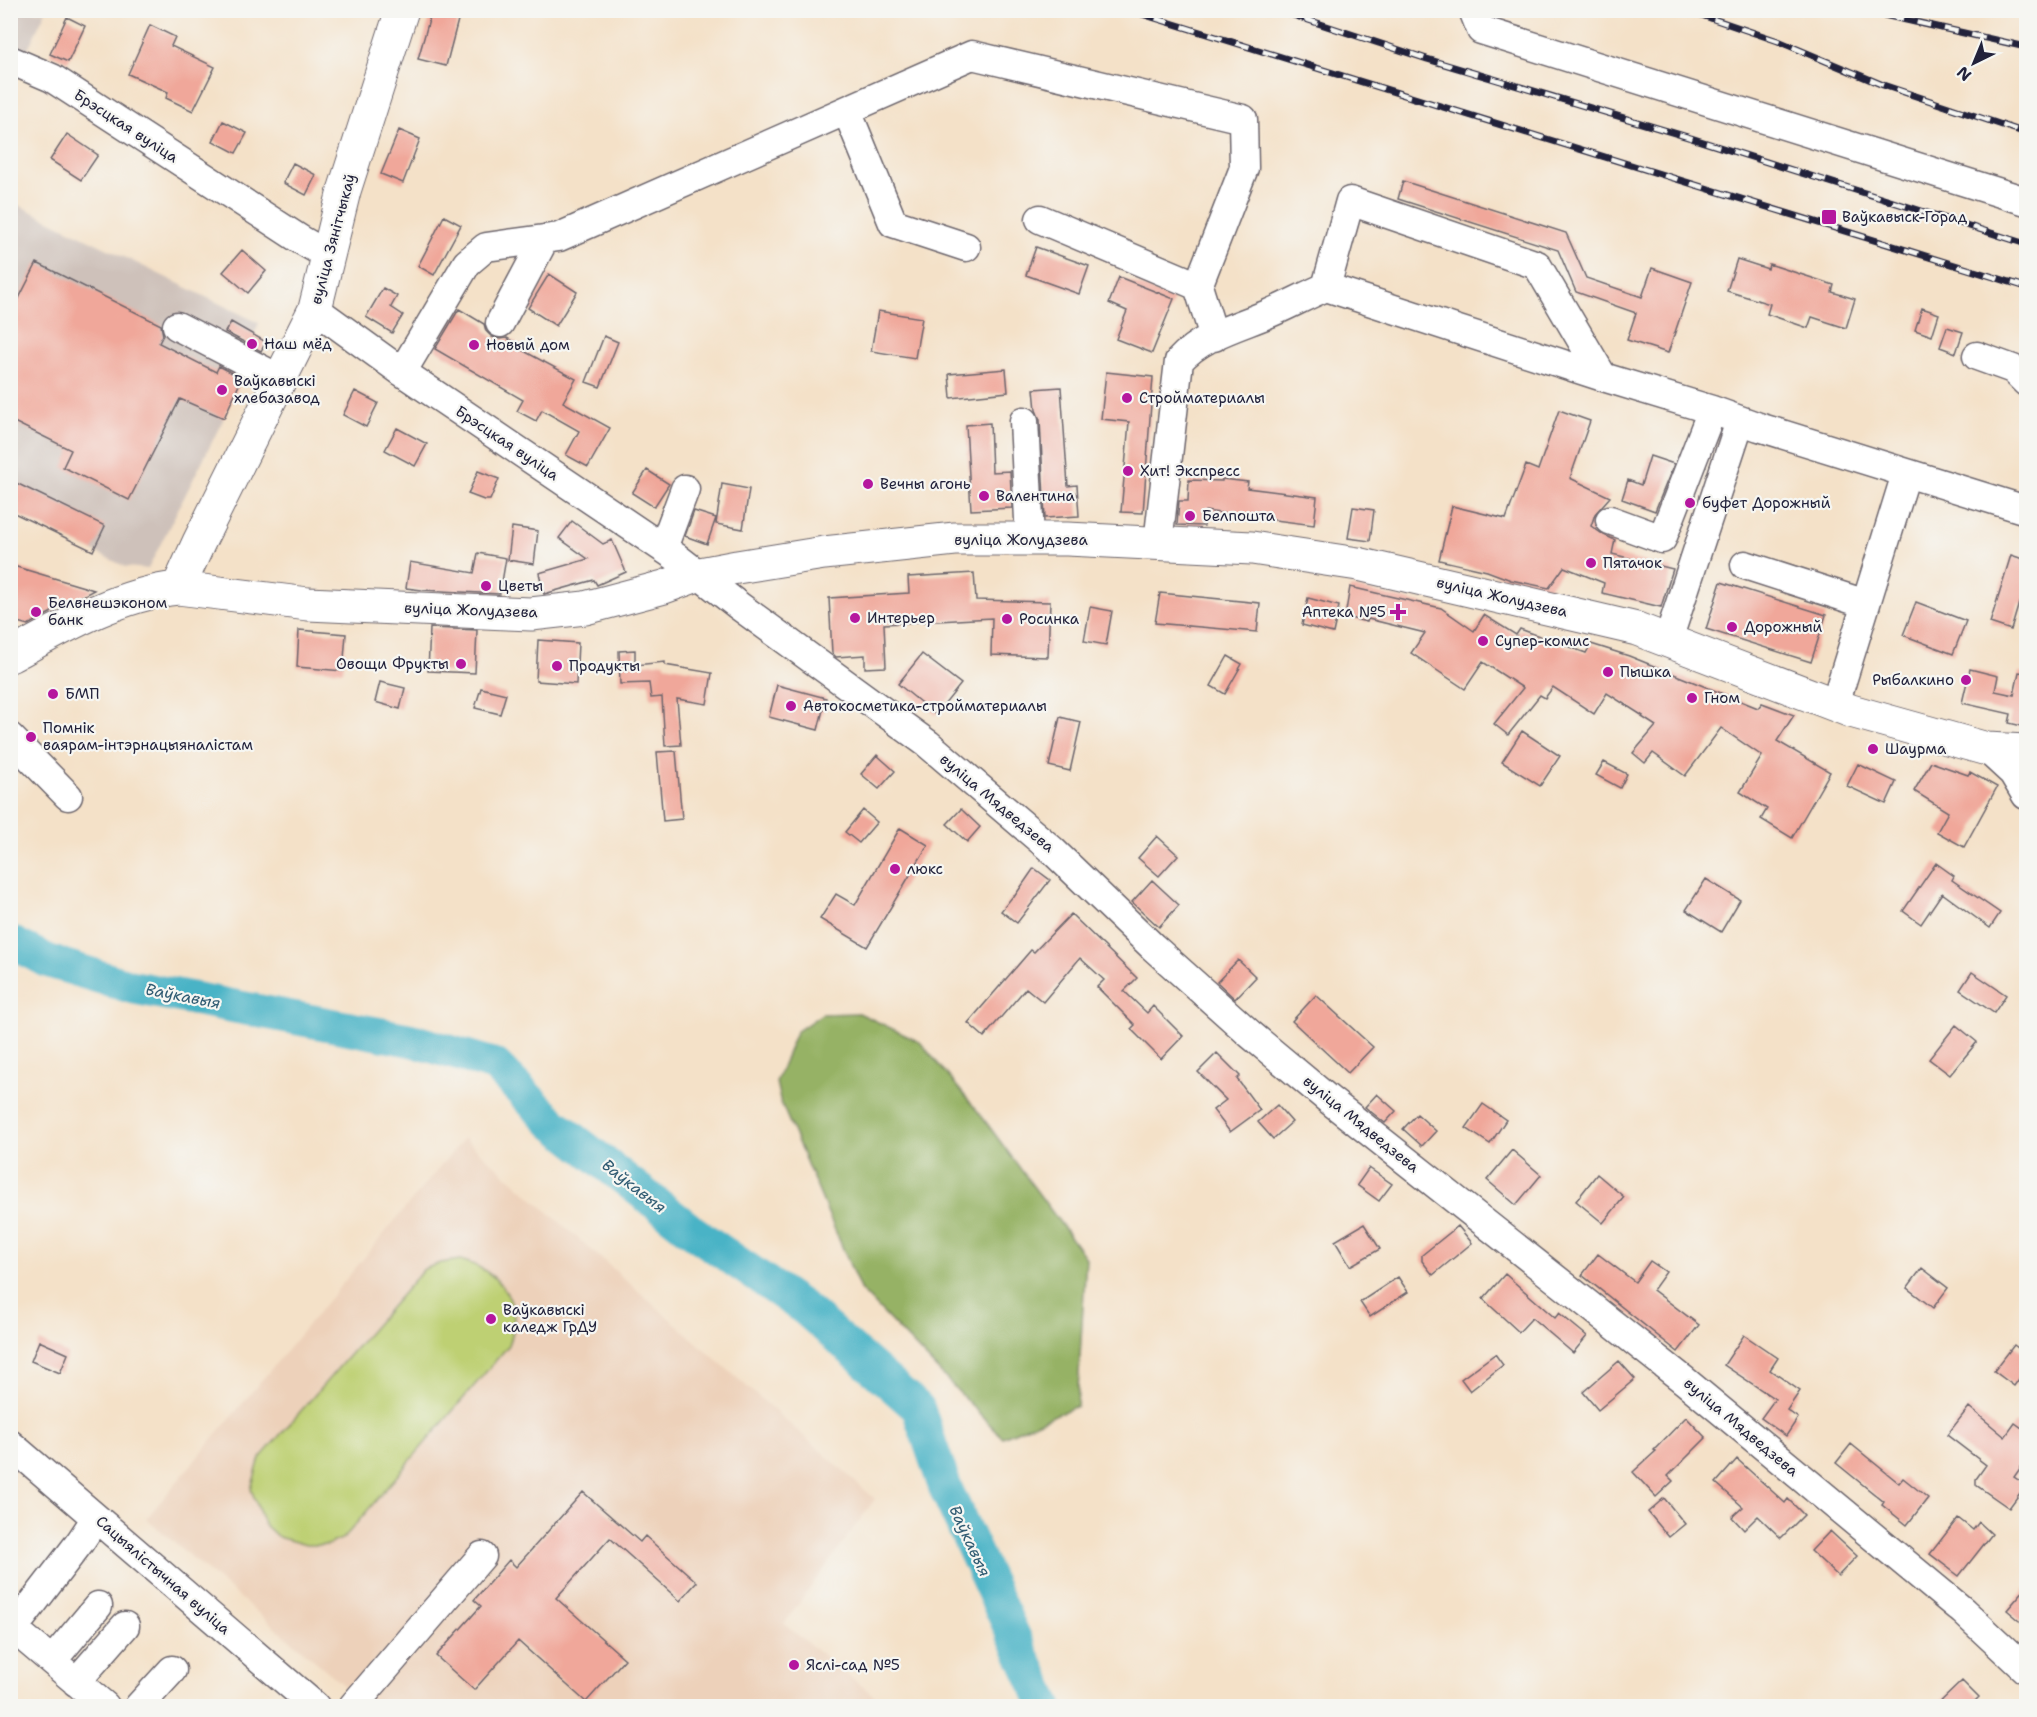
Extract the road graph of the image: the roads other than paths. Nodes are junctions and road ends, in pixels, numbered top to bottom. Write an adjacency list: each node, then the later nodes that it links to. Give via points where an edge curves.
1 (402, 10): 9 (main road, вуліца Зянітчыкаў, via 348,180)
2 (1473, 10): 5 (street, via 1481,30)
3 (10, 60): 9 (street, Брэсцкая вуліца, via 52,78)
4 (847, 111): 7 (street, via 559,237); 8 (street, via 893,223); 10 (street, via 972,55 1243,119 1244,168)
5 (2026, 201)
6 (1040, 219): 10 (street)
7 (544, 240): 13 (street); 17 (street, via 486,247 467,263)
8 (966, 247)
9 (329, 256): 12 (main road, вуліца Зянітчыкаў)
10 (1198, 286): 15 (street)
11 (1326, 287): 15 (street); 18 (street); 18 (street, via 1350,201 1536,265)
12 (315, 309): 17 (street, Брэсцкая вуліца); 19 (main road, вуліца Зянітчыкаў)
13 (500, 322)
14 (177, 326): 19 (street)
15 (1214, 337): 29 (street, via 1189,350 1179,361)
16 (1977, 356): 20 (street, via 2013,369)
17 (402, 372): 30 (street, Брэсцкая вуліца)
18 (1603, 377): 21 (street)
19 (280, 379): 33 (main road, вуліца Зянітчыкаў)
20 (2026, 382)
21 (1712, 410): 23 (street); 27 (street, via 1662,539)
22 (1024, 421): 28 (street)
23 (1740, 421): 24 (street); 35 (street)
24 (1906, 474): 26 (street); 34 (street)
25 (685, 489): 30 (street)
26 (2026, 510)
27 (1610, 520)
28 (1030, 539): 29 (main road, вуліца Жолудзева); 32 (main road, вуліца Жолудзева, via 955,539 824,552)
29 (1158, 543): 35 (main road, вуліца Жолудзева, via 1252,548 1358,564 1637,629)
30 (663, 548): 32 (street, Брэсцкая вуліца)
31 (1745, 565): 34 (street)
32 (700, 574): 33 (main road, вуліца Жолудзева, via 585,608 531,614 308,604); 51 (street, вуліца Мядведзева, via 928,744 1052,850 1259,1041 1694,1388 1963,1611)
33 (178, 588): 36 (main road, вуліца Жолудзева, via 142,595 108,608)
34 (1866, 604): 37 (street)
35 (1668, 640): 37 (main road, вуліца Жолудзева)
36 (10, 656)
37 (1835, 704): 39 (main road, вуліца Жолудзева)
38 (10, 737): 42 (street)
39 (1987, 748): 40 (main road, вуліца Жолудзева); 41 (street, via 2013,773)
40 (2026, 751)
41 (2026, 795)
42 (68, 796)
43 (10, 1444): 44 (street, Сацыялістычная вуліца)
44 (96, 1518): 48 (street); 55 (street, Сацыялістычная вуліца)
45 (482, 1556): 56 (street)
46 (98, 1606): 49 (street)
47 (125, 1626): 52 (street)
48 (12, 1631): 49 (street)
49 (52, 1661): 52 (street)
50 (172, 1670): 54 (street)
51 (2026, 1670)
52 (76, 1682): 53 (street)
53 (105, 1707)
54 (139, 1707)
55 (315, 1707)
56 (353, 1707)

